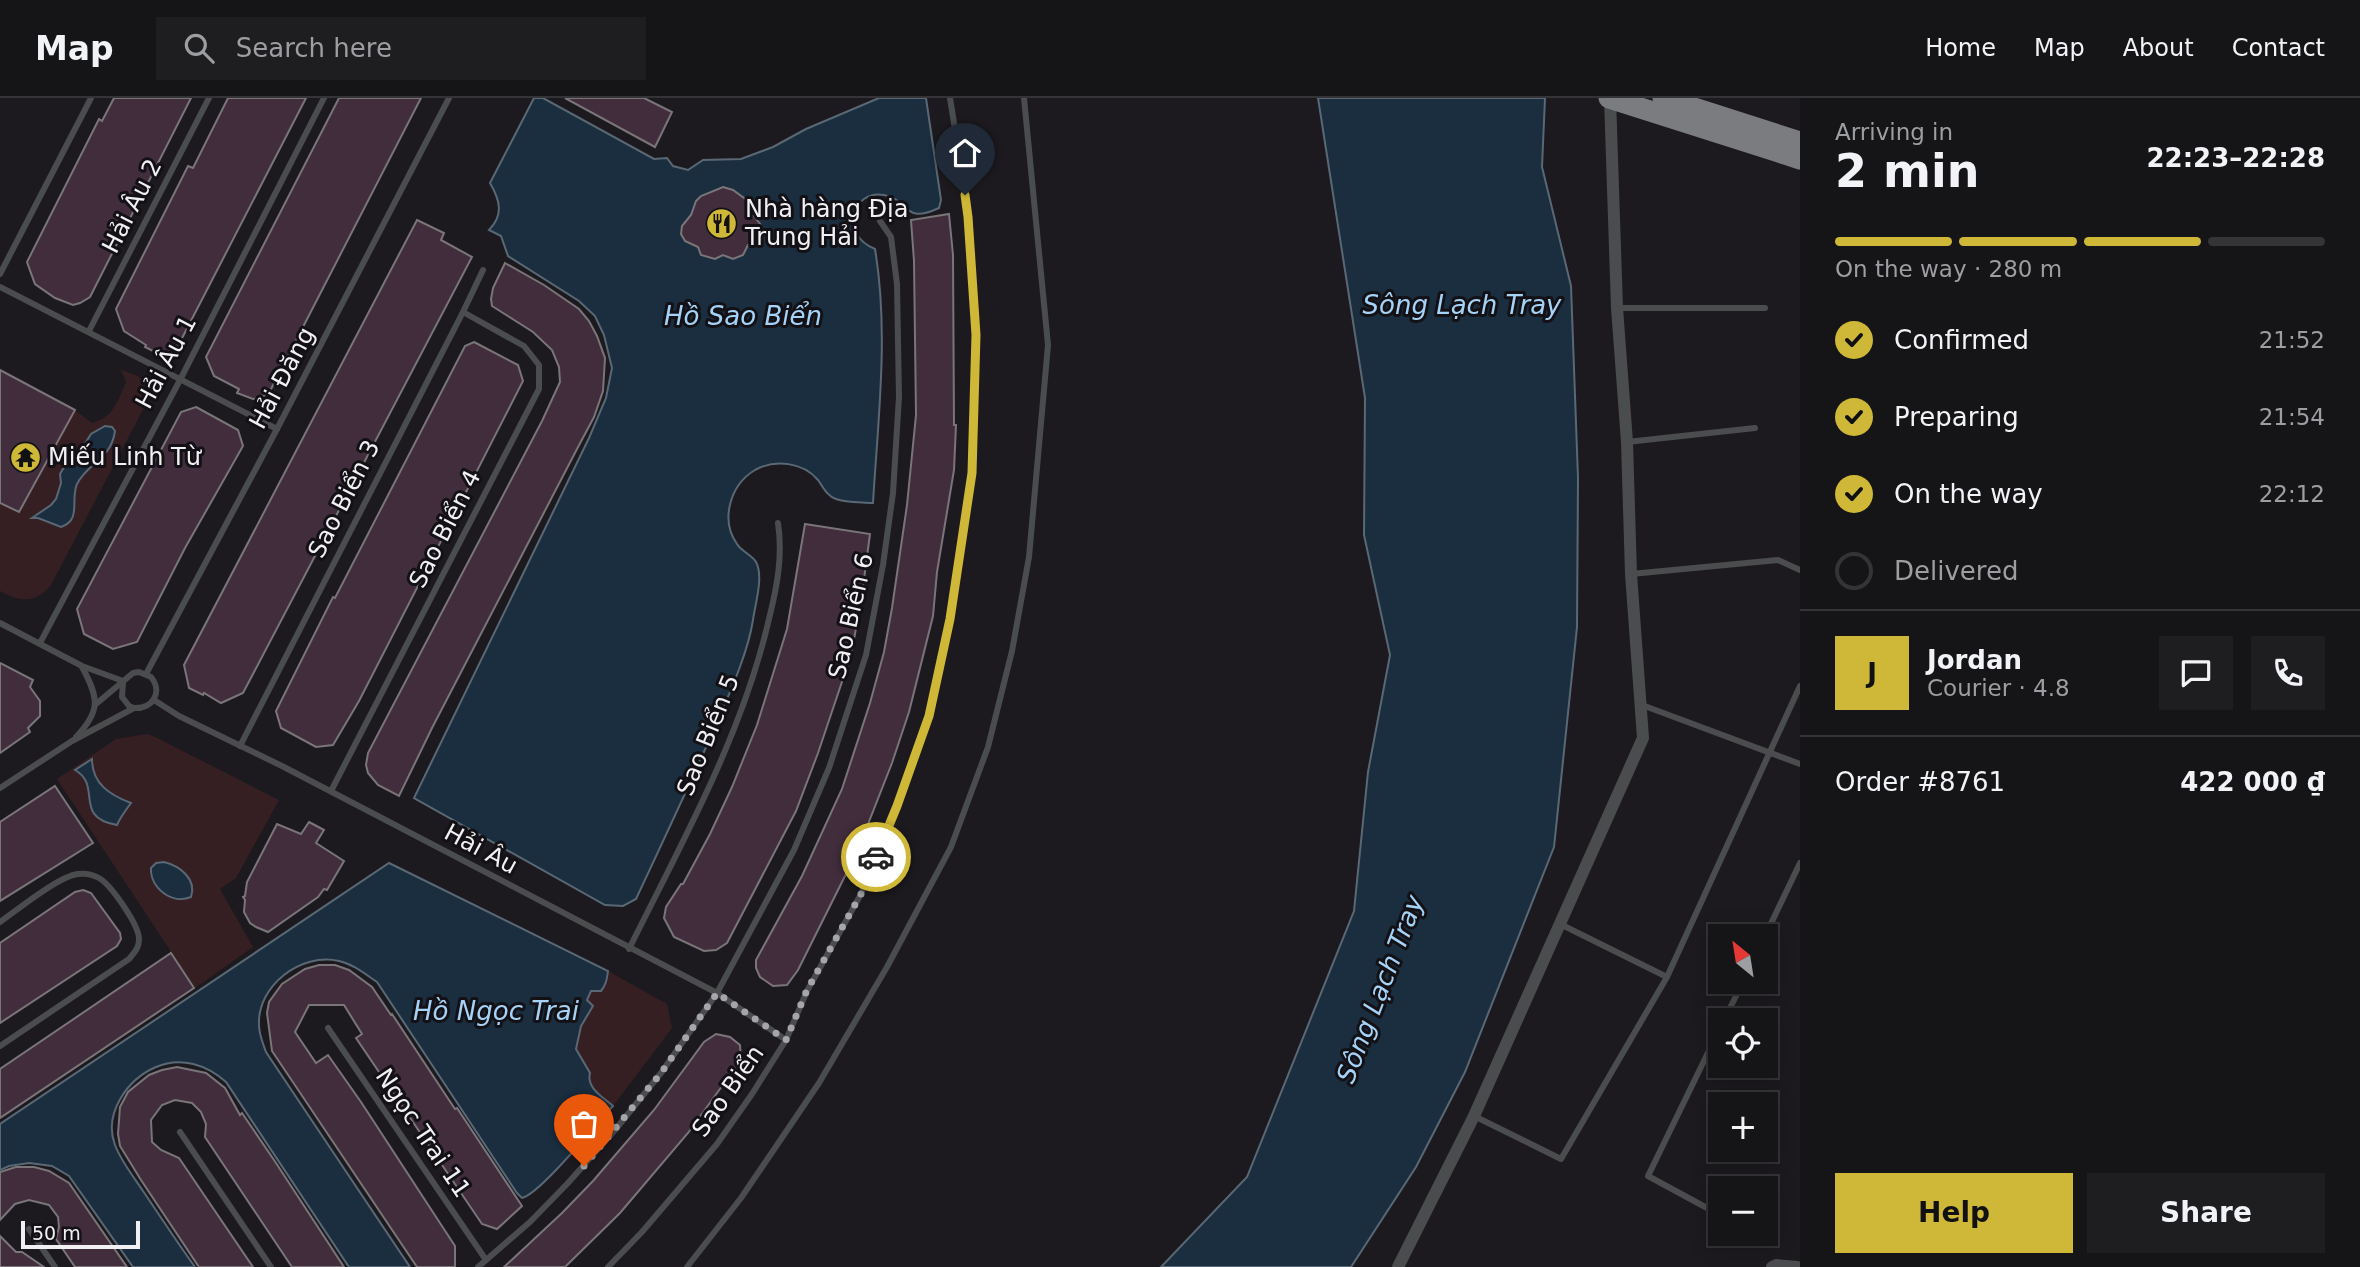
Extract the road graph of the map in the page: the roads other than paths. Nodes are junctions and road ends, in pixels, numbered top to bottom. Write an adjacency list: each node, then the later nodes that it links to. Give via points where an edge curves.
1 (91, 98): 12 (lane)
2 (209, 98): 17 (lane, Hải Âu 2)
3 (324, 98): 18 (lane, Hải Âu 1)
4 (449, 98): 20 (lane, Hải Đăng)
5 (950, 98): 49 (lane, Sao Biển, via 968,217 976,335 972,473 950,619 929,716 897,806 861,894 807,990)
6 (1024, 98): 62 (lane, via 1048,345 1029,557 988,747 951,847 887,967 833,1060 741,1198)
7 (1609, 98): 9 (main road, bridge); 15 (street)
8 (1663, 98): 9 (main road)
9 (1792, 148)
10 (880, 221): 47 (lane, Sao Biển 6, via 891,237 897,284 899,397 889,523 866,655 829,768 794,850)
11 (483, 270): 16 (lane, Sao Biển 3)
12 (0, 274)
13 (0, 287): 17 (lane)
14 (1765, 308): 15 (lane)
15 (1617, 309): 21 (street)
16 (463, 312): 36 (lane, Sao Biển 3); 40 (lane, Sao Biển 4, via 524,346 539,365 538,389)
17 (89, 331): 18 (lane)
18 (180, 380): 20 (lane); 26 (lane, Hải Âu 1)
19 (1755, 428): 21 (lane)
20 (277, 429): 28 (lane, Hải Đăng)
21 (1627, 442): 24 (street)
22 (778, 523): 45 (lane, Sao Biển 5, via 781,544 776,587 751,685 714,778)
23 (1800, 570): 24 (lane, via 1778,560)
24 (1631, 574): 33 (street)
25 (0, 623): 26 (lane)
26 (40, 643): 27 (lane)
27 (82, 666): 29 (lane); 32 (lane)
28 (146, 674): 29 (lane, via 133,673); 31 (lane, via 155,682)
29 (123, 681): 32 (lane); 34 (lane, via 122,697)
30 (1800, 686): 37 (lane)
31 (154, 700): 34 (lane); 36 (lane, Hải Âu)
32 (96, 704): 35 (lane, via 90,723)
33 (1640, 704): 37 (lane); 43 (street, via 1643,738)
34 (135, 708): 35 (lane)
35 (72, 741): 39 (lane)
36 (240, 746): 40 (lane, Hải Âu)
37 (1771, 753): 38 (lane); 46 (lane)
38 (1800, 764)
39 (0, 788)
40 (331, 791): 45 (lane, Hải Âu)
41 (1800, 863): 44 (lane)
42 (0, 922): 50 (lane, via 61,880 73,874 91,874 107,884 139,940 129,959)
43 (1560, 924): 46 (lane); 52 (street)
44 (1771, 924)
45 (629, 948): 47 (lane, Hải Âu)
46 (1667, 977): 52 (lane, via 1561,1159)
47 (717, 993): 49 (lane, Hải Âu); 56 (lane, Sao Biển 6, via 661,1073 600,1148 530,1222)
48 (328, 1028): 56 (lane, Ngọc Trai 11)
49 (786, 1040): 61 (lane, Sao Biển, via 717,1144)
50 (0, 1046)
51 (1708, 1053): 54 (lane, via 1648,1176)
52 (1474, 1115): 63 (street)
53 (180, 1132): 59 (lane)
54 (1708, 1208)
55 (29, 1229): 58 (lane)
56 (486, 1260): 60 (lane, Sao Biển 6)
57 (1794, 1266): 64 (street)
58 (55, 1267)
59 (271, 1267)
60 (478, 1267)
61 (608, 1267)
62 (687, 1267)
63 (1398, 1267)
64 (1772, 1267)

